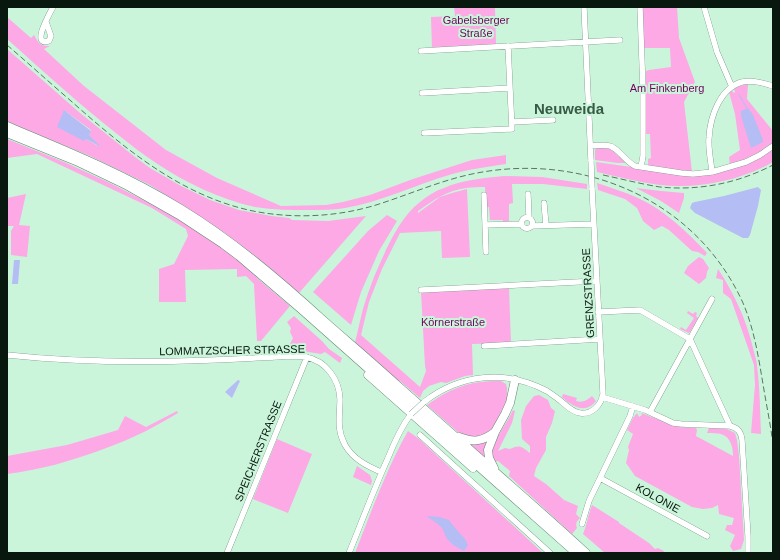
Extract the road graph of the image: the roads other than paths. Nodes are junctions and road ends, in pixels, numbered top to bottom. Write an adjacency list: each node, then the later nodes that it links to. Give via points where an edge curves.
1 (53, 7): 5 (street)
2 (584, 7): 7 (street, GRENZSTRASSE)
3 (640, 7): 21 (street, via 644,156)
4 (704, 7): 11 (street, via 717,52)
5 (46, 22)
6 (620, 40): 7 (street)
7 (585, 42): 8 (street); 19 (street, GRENZSTRASSE)
8 (508, 46): 9 (street); 12 (street)
9 (421, 52)
10 (773, 86): 11 (street, via 751,81)
11 (732, 87): 22 (street, via 719,102 713,116 709,138)
12 (510, 88): 13 (street); 15 (street)
13 (422, 92)
14 (553, 120): 15 (street)
15 (512, 122): 17 (street, via 512,128)
16 (7, 126): 51 (highway, via 110,170 166,199 212,228 269,272)
17 (424, 133)
18 (8, 134): 37 (highway, via 111,177 179,214 239,256)
19 (591, 146): 21 (street, via 611,146 631,164); 28 (street, GRENZSTRASSE, bridge)
20 (773, 146): 22 (street, via 746,162)
21 (641, 167): 22 (street, via 686,174)
22 (712, 172)
23 (528, 194): 26 (street)
24 (484, 195): 29 (street)
25 (544, 203): 30 (street)
26 (529, 218): 27 (street, via 524,218); 31 (street, via 532,219)
27 (522, 224): 29 (street); 31 (street, via 525,228)
28 (594, 224): 30 (street); 33 (street, GRENZSTRASSE)
29 (485, 225): 32 (street)
30 (546, 225): 31 (street)
31 (532, 226)
32 (486, 252)
33 (597, 281): 34 (street); 36 (street, GRENZSTRASSE)
34 (421, 290)
35 (712, 299): 38 (street)
36 (598, 312): 38 (street, via 640,310); 39 (street, GRENZSTRASSE)
37 (316, 322): 47 (highway, via 322,333); 55 (highway)
38 (690, 338): 46 (street); 48 (street)
39 (600, 339): 40 (street); 44 (street, GRENZSTRASSE)
40 (484, 346)
41 (7, 355): 42 (street, LOMMATZSCHER STRASSE, via 156,362)
42 (307, 357): 52 (street, LOMMATZSCHER STRASSE, via 327,368 337,384 340,394 339,424 345,446 361,462); 58 (street, SPEICHERSTRASSE)
43 (515, 380): 44 (street, via 540,388 579,413 595,408); 47 (street, bridge, via 490,377 461,382 443,389); 49 (highway, via 510,403)
44 (602, 397): 45 (street)
45 (633, 406): 46 (street); 54 (street)
46 (650, 412): 48 (street, via 681,424)
47 (411, 414): 52 (street); 55 (highway, via 489,482 501,490)
48 (730, 426): 63 (street, via 740,432 743,448)
49 (495, 432): 51 (highway, via 475,441); 53 (highway, via 488,450 489,458)
50 (420, 435): 60 (street)
51 (454, 435): 53 (highway)
52 (381, 472): 59 (street)
53 (498, 474): 62 (highway)
54 (600, 478): 56 (street); 57 (street, KOLONIE)
55 (506, 490): 61 (highway)
56 (582, 524)
57 (707, 536)
58 (227, 553)
59 (349, 553)
60 (550, 553)
61 (576, 553)
62 (586, 553)
63 (748, 553)

